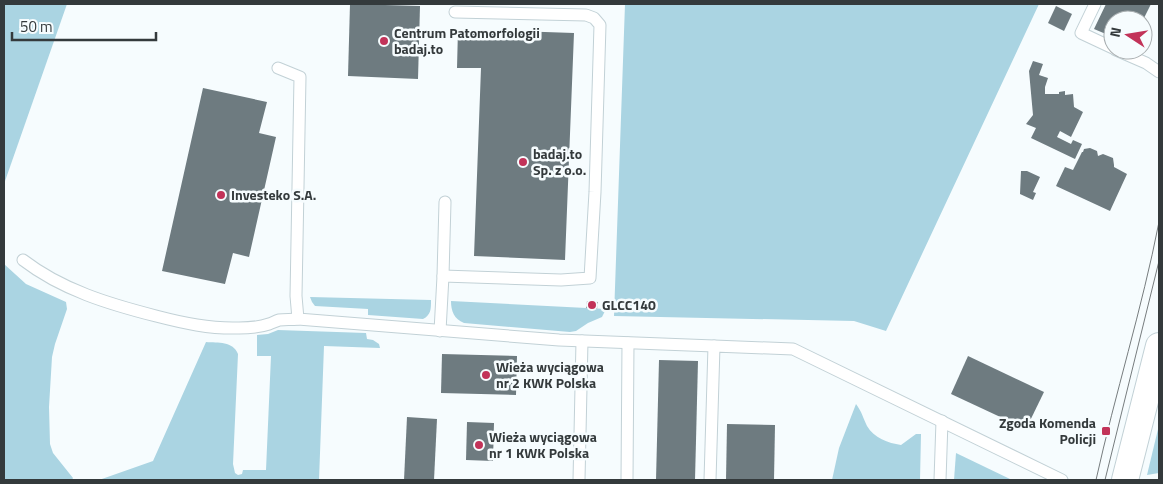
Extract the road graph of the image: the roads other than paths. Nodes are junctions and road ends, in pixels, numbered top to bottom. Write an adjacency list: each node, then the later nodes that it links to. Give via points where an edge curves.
1 (1095, 4): 3 (lane, via 1081,33)
2 (455, 12): 9 (lane, via 586,15 600,25 594,192 590,278)
3 (1103, 43)
4 (1139, 60): 6 (lane)
5 (278, 68): 10 (lane, via 300,77)
6 (1159, 72)
7 (444, 202): 9 (lane)
8 (23, 260): 10 (lane, via 64,286 140,312 190,324 239,328 279,320)
9 (443, 276): 11 (lane)
10 (298, 320): 11 (lane)
11 (440, 331): 12 (lane)
12 (582, 341): 13 (lane); 17 (lane)
13 (628, 343): 14 (lane); 18 (lane)
14 (714, 346): 16 (lane, via 793,349); 19 (lane)
15 (1159, 346): 22 (street)
16 (942, 422): 20 (lane); 21 (lane)
17 (579, 480)
18 (627, 480)
19 (710, 480)
20 (940, 480)
21 (1062, 480)
22 (1126, 480)

